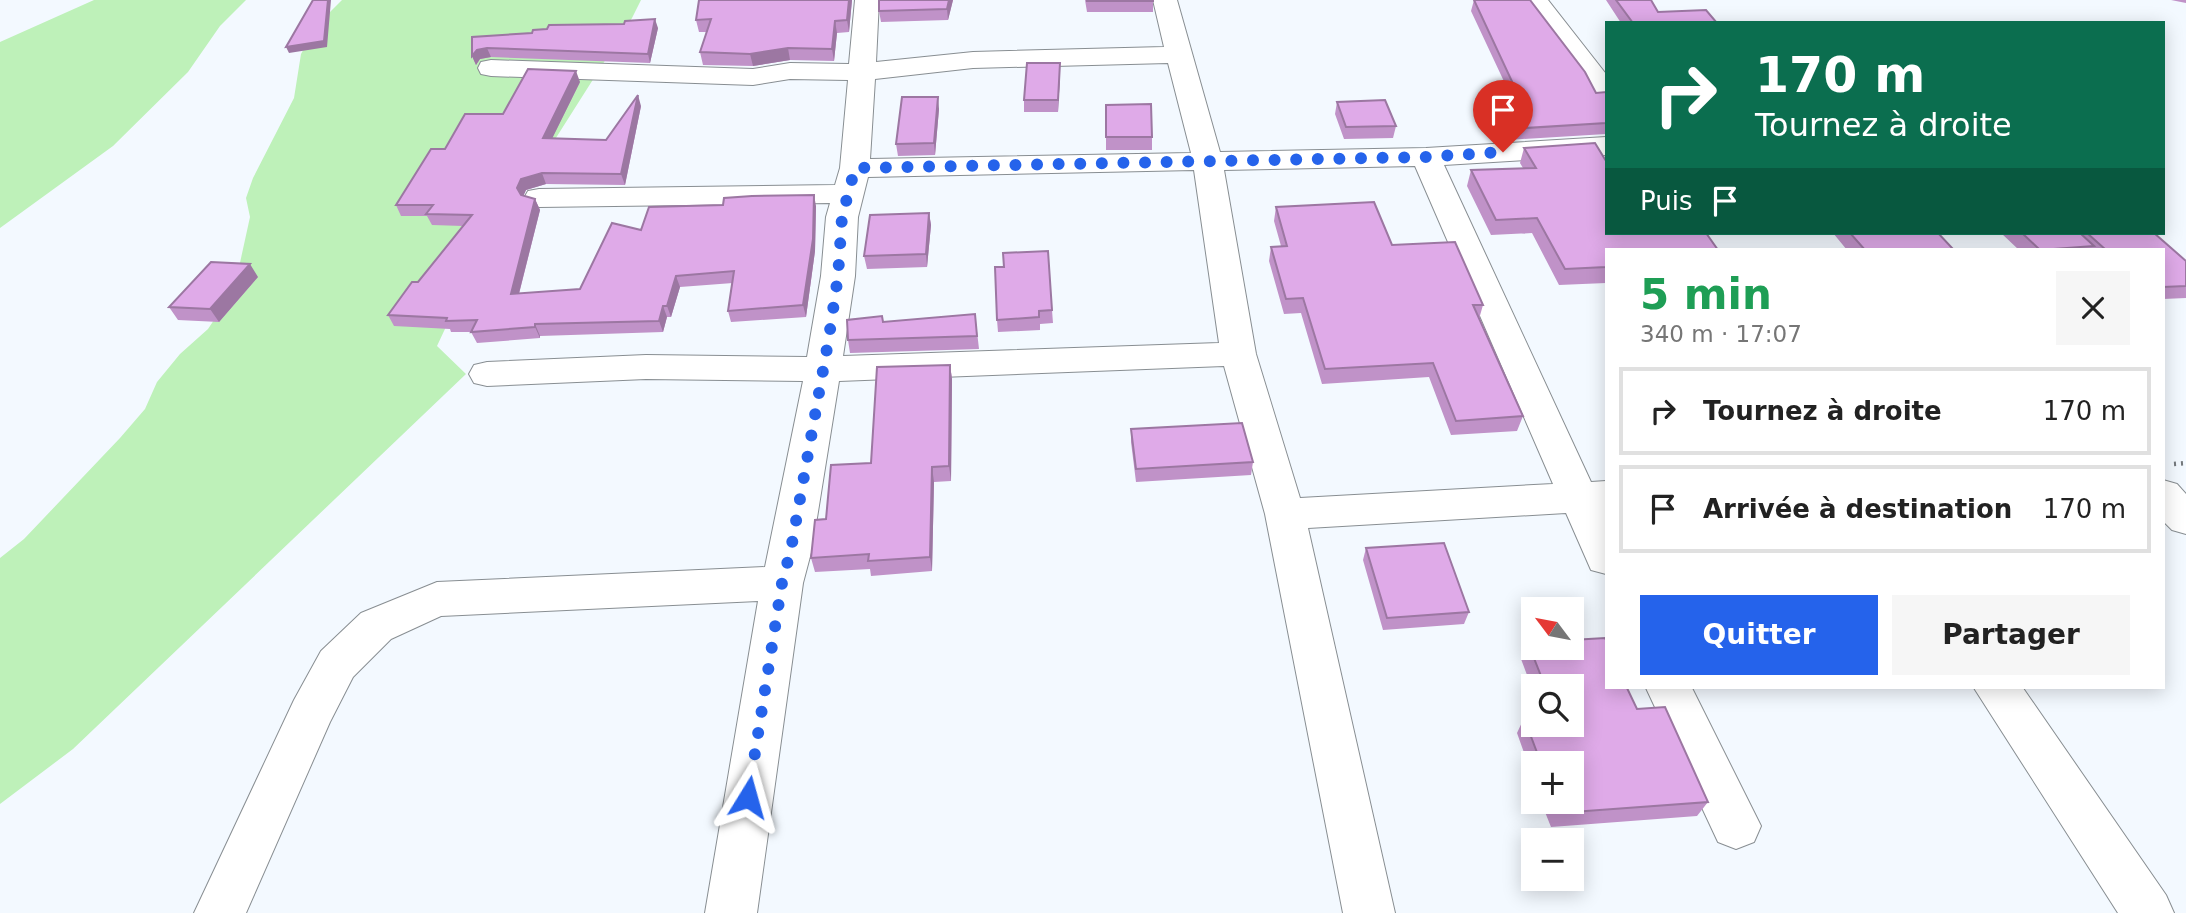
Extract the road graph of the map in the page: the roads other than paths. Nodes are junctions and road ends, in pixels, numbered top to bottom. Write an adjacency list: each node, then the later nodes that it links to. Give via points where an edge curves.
1 (866, 0): 6 (street)
2 (1165, 0): 4 (street)
3 (1535, 0): 7 (street)
4 (1179, 55): 6 (street, via 973,61); 10 (street)
5 (491, 68): 6 (street, via 753,77 799,71)
6 (863, 72): 11 (street)
7 (1605, 91)
8 (1605, 146): 9 (street)
9 (1426, 157): 10 (street); 16 (street)
10 (1207, 159): 11 (street); 13 (street)
11 (851, 181): 12 (street); 14 (street)
12 (540, 198)
13 (1238, 354): 14 (street); 18 (street)
14 (823, 369): 15 (street, via 646,367); 21 (street)
15 (487, 374)
16 (1592, 497): 18 (street); 20 (street)
17 (2165, 497): 19 (street)
18 (1285, 514): 27 (street)
19 (2186, 519)
20 (1605, 554)
21 (782, 583): 25 (street, via 437,599 376,625 337,664 326,684); 26 (street)
22 (1669, 689): 24 (street)
23 (1998, 689): 28 (street)
24 (1736, 826)
25 (220, 913)
26 (731, 913)
27 (1369, 913)
28 (2148, 913)

